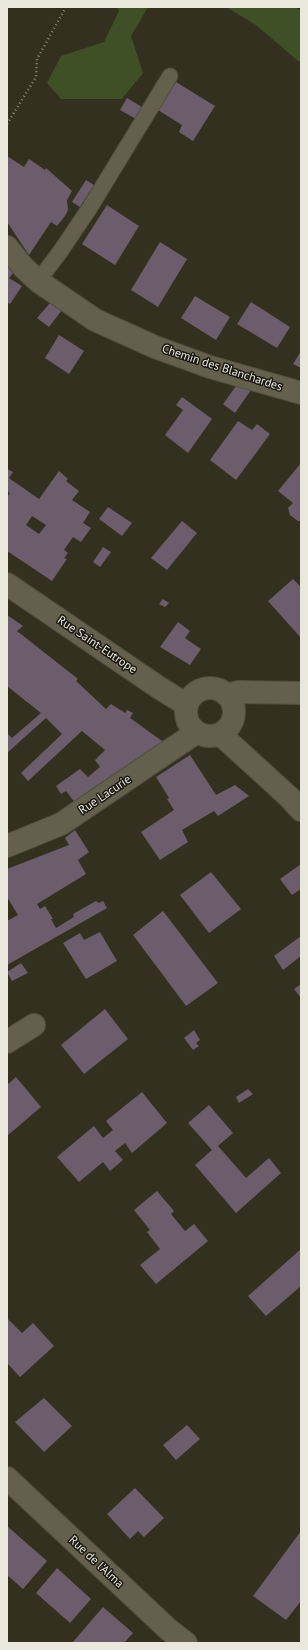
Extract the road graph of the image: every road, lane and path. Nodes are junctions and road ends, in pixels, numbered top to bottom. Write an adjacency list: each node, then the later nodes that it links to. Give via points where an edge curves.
1 (66, 7): 3 (path, via 37,59 36,77)
2 (170, 76): 5 (lane, via 88,209)
3 (7, 124)
4 (7, 246): 5 (street, Chemin des Blanchardes, via 22,267)
5 (38, 281): 6 (street, Chemin des Blanchardes, via 95,320 155,347 210,367)
6 (301, 393)
7 (7, 584): 10 (street, Rue Saint-Eutrope)
8 (301, 693): 9 (street, via 238,692)
9 (227, 695): 10 (street, via 218,689 202,689 195,693); 12 (street, via 234,706 235,714 229,728)
10 (187, 705): 11 (street, via 188,722)
11 (196, 732): 12 (street, via 207,736); 14 (street, Rue Lacurie, via 61,824)
12 (220, 734): 13 (street)
13 (301, 810)
14 (7, 846)
15 (34, 1025): 16 (street)
16 (7, 1042)
17 (7, 1478): 18 (street, Rue de l'Alma)
18 (186, 1643)

